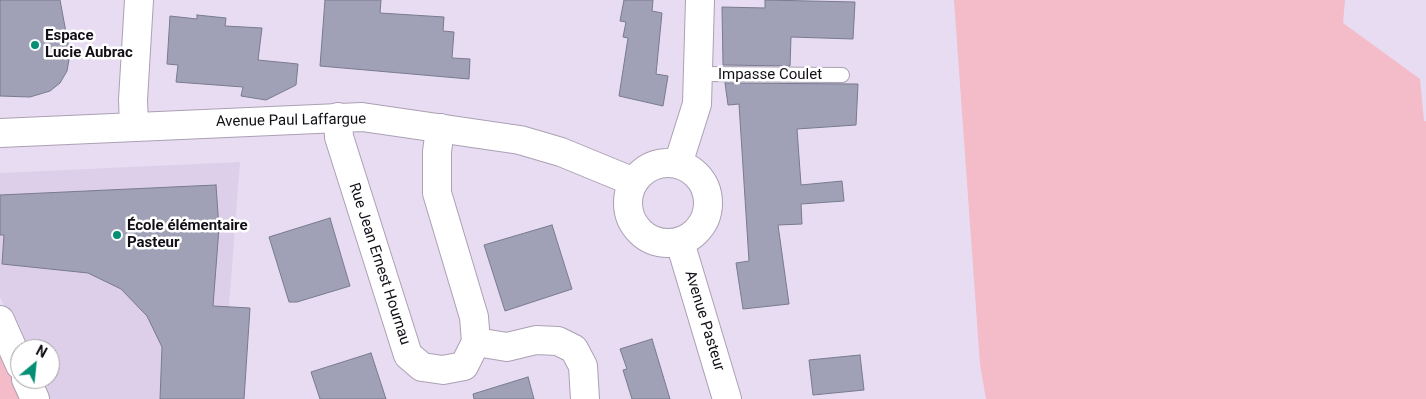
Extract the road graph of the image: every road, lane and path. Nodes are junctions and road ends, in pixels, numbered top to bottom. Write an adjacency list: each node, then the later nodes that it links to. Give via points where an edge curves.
1 (139, 0): 6 (street)
2 (700, 0): 3 (street)
3 (699, 74): 4 (lane, Impasse Coulet); 9 (street, via 697,104)
4 (842, 75)
5 (338, 117): 6 (street, Avenue Paul Laffargue); 7 (street, Avenue Paul Laffargue, via 362,117); 14 (street, Rue Jean Ernest Hournau, via 339,137 408,355 422,368 443,370 464,366)
6 (134, 127): 8 (street, Avenue Paul Laffargue)
7 (440, 128): 10 (street, Avenue Paul Laffargue, via 520,140 594,164); 14 (street, via 437,193 474,317)
8 (0, 133)
9 (678, 164): 10 (street, via 653,166); 11 (street, via 700,178 709,203 701,228)
10 (634, 182): 11 (street, via 628,195 628,209 640,233 652,241)
11 (680, 242): 16 (street, Avenue Pasteur)
12 (0, 320): 13 (street)
13 (10, 342)
14 (476, 342): 15 (street, via 507,347 536,340 558,341 574,349 583,366)
15 (585, 399)
16 (727, 399)

